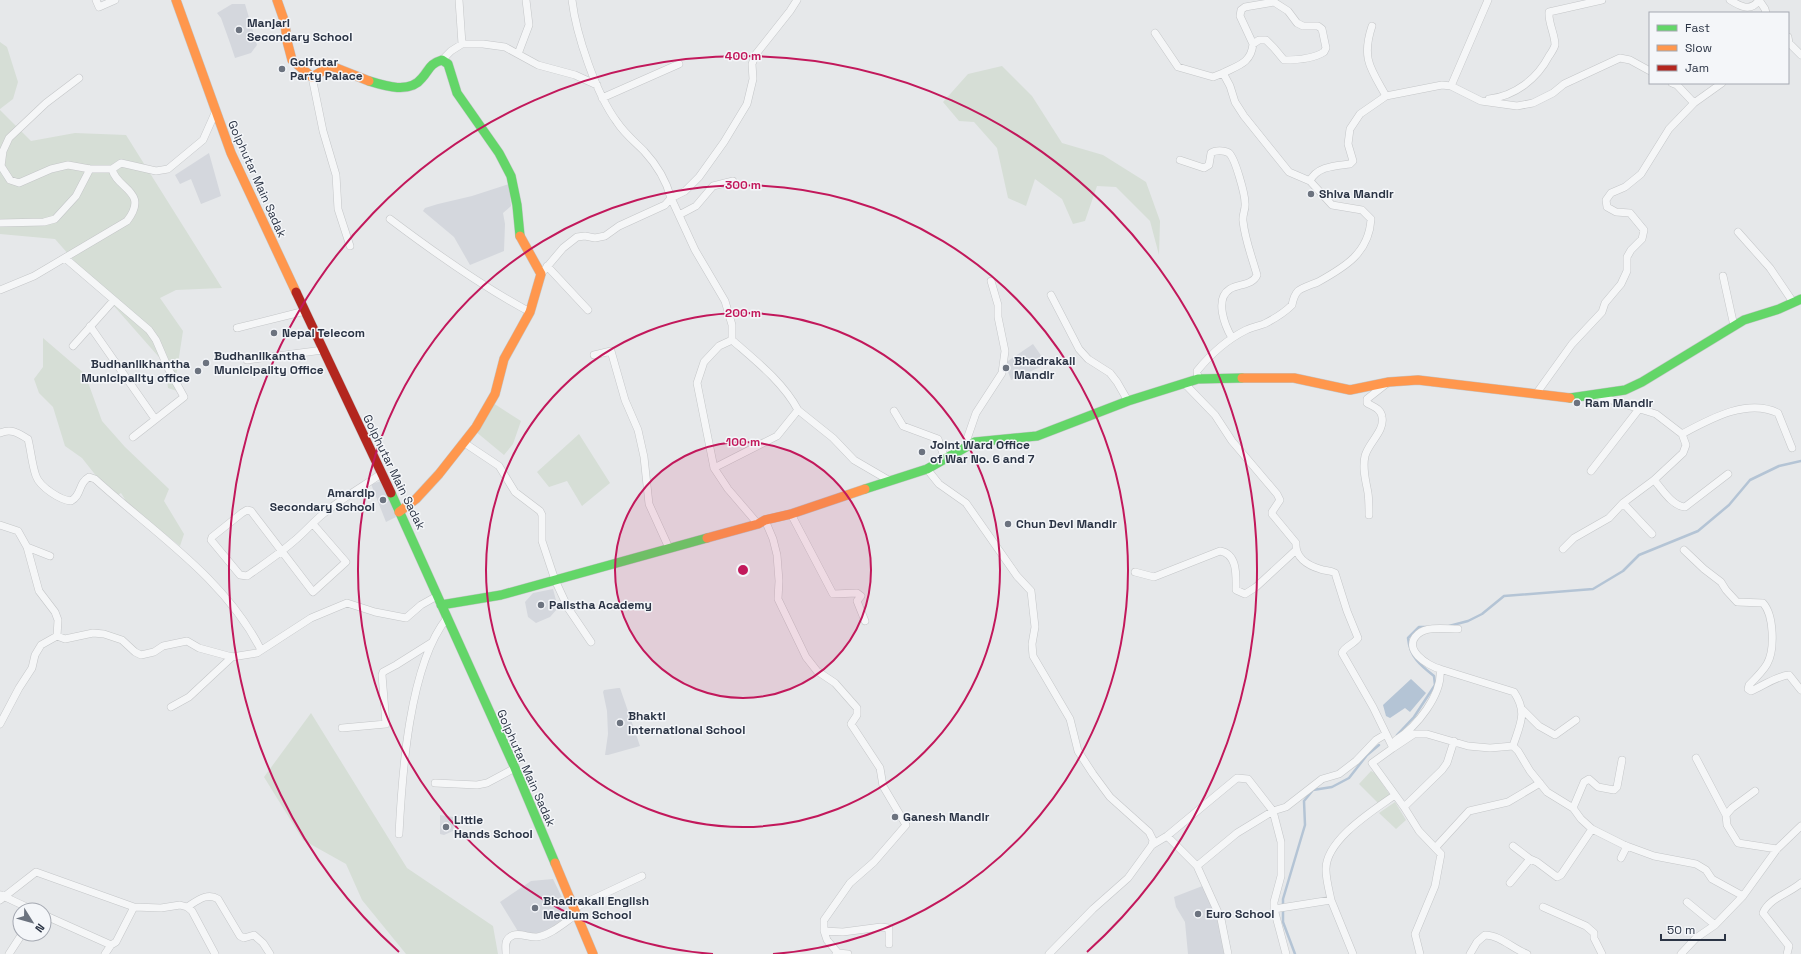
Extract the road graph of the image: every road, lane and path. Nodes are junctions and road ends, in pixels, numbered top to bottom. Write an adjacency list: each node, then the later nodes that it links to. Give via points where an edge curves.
1 (96, 0): 2 (street, via 99,7)
2 (115, 0)
3 (176, 0): 37 (street, Golphutar Main Sadak)
4 (277, 0): 27 (street, via 285,23 292,60)
5 (459, 0): 19 (street)
6 (526, 0): 21 (street, via 529,25)
7 (572, 0): 31 (street, via 574,17)
8 (796, 0): 43 (street, via 756,54 752,64 753,79 747,104 724,142 699,177 685,191)
9 (1488, 0): 32 (street)
10 (1602, 0): 14 (street)
11 (1730, 0): 12 (street, via 1748,8 1755,6)
12 (1759, 0): 15 (street)
13 (1274, 1): 20 (street, via 1241,10 1240,16); 20 (street, via 1288,11 1297,23 1322,29 1326,48 1320,55 1284,60 1266,40 1259,40)
14 (1583, 2): 35 (street, via 1549,12 1555,46 1544,65 1530,81 1504,97)
15 (1765, 11)
16 (1372, 26): 33 (street, via 1367,41 1368,63)
17 (1155, 33): 26 (street, via 1178,67 1213,77)
18 (1789, 43): 22 (street)
19 (462, 44): 21 (street, via 505,47); 23 (street)
20 (1253, 44): 26 (street, via 1252,54 1248,60)
21 (518, 54): 31 (street, via 538,65 576,75)
22 (1801, 55)
23 (442, 60): 27 (street, via 433,63 420,81 411,86 397,88 379,85 331,66); 50 (street, via 448,64 457,93 500,153 511,176 518,205 522,242)
24 (680, 64): 34 (street)
25 (1649, 71): 35 (street, via 1630,60 1620,58 1564,84 1533,103 1517,106)
26 (1223, 74): 42 (street, via 1235,102 1273,154 1289,172)
27 (312, 77): 48 (street, via 323,131 336,175 338,209)
28 (79, 78): 39 (street, via 46,103 9,138 3,151 1,166 10,180 19,183 50,169 68,165)
29 (1674, 84): 36 (street)
30 (1721, 84): 36 (street)
31 (597, 85): 34 (street)
32 (1451, 86): 33 (street, via 1442,85); 35 (street)
33 (1386, 96): 42 (street, via 1360,114 1350,129 1348,144 1353,161 1350,164 1324,168)
34 (602, 98): 43 (street, via 617,123 646,153 666,181)
35 (1481, 101)
36 (1694, 103): 72 (street, via 1669,129 1641,174 1626,187 1612,193 1606,200 1607,207 1616,212 1630,213 1637,220 1644,230 1642,239 1627,257 1627,271 1621,284 1605,303 1602,312 1572,344)
37 (215, 113): 40 (street, via 203,140 168,170 156,171 121,163); 58 (street, Golphutar Main Sadak)
38 (1180, 160): 63 (street, via 1204,168 1209,165 1210,153 1225,151 1232,158 1240,180 1245,203 1242,219 1257,275 1255,279 1229,290 1224,296 1224,326)
39 (90, 169): 40 (street); 46 (street, via 76,196 55,218 44,222)
40 (112, 169): 49 (street, via 134,196 131,216 127,221)
41 (733, 181): 44 (street, via 713,186 696,206)
42 (1310, 181): 63 (street, via 1332,204 1362,210 1371,219 1361,251 1335,272 1297,292 1292,305 1284,312)
43 (671, 198): 44 (street); 50 (street, via 665,205 619,226 605,236 577,237)
44 (679, 215): 64 (street, via 725,301 732,324)
45 (390, 219): 59 (street, via 504,298)
46 (0, 223)
47 (1738, 232): 56 (street)
48 (350, 246)
49 (65, 258): 53 (street, via 34,276); 55 (street)
50 (544, 270): 57 (street); 59 (street)
51 (1723, 276): 61 (street)
52 (991, 281): 83 (street, via 998,305 1004,351 1002,373 976,412 967,438)
53 (0, 290)
54 (1051, 295): 74 (street, via 1079,349 1088,359 1110,373)
55 (114, 300): 60 (street); 78 (street, via 152,335 184,397)
56 (1797, 301): 61 (street)
57 (588, 310)
58 (304, 311): 62 (street); 66 (street, Golphutar Main Sadak)
59 (530, 312): 82 (street, via 504,359 495,394)
60 (90, 326): 65 (street); 78 (street)
61 (1734, 326): 73 (street, via 1626,390)
62 (237, 328)
63 (1232, 338): 69 (street, via 1205,361 1197,371)
64 (732, 340): 76 (street, via 762,367 792,399); 86 (street, via 719,346 704,362 697,383)
65 (73, 346)
66 (323, 350): 68 (street); 89 (street, Golphutar Main Sadak)
67 (594, 355): 102 (street, via 611,351 625,400 638,430 649,504)
68 (247, 360)
69 (1198, 380): 70 (street, via 1294,378 1350,390); 71 (street)
70 (1389, 382): 72 (street, via 1418,380); 96 (street, via 1367,399 1367,403 1378,409 1382,417 1382,425 1367,446 1364,458)
71 (1185, 384): 74 (street); 106 (street, via 1215,415 1232,441 1277,494 1280,500 1272,514 1296,543)
72 (1536, 394): 73 (street, via 1569,398)
73 (1595, 395): 75 (street)
74 (1128, 401): 83 (street, via 1037,436 975,442)
75 (1639, 408): 80 (street, via 1656,414); 88 (street)
76 (798, 410): 86 (street, via 777,436); 92 (street, via 833,438 854,460)
77 (894, 411): 85 (street, via 904,426 938,439)
78 (155, 419): 81 (street)
79 (0, 433): 117 (street, via 7,430 16,431 28,439 36,478 60,499 71,501 83,480 89,477 95,479 200,569 251,629)
80 (1682, 434): 84 (street, via 1721,414 1769,409 1778,413); 91 (street, via 1686,445 1683,453)
81 (133, 437)
82 (464, 442): 94 (street, via 416,499); 109 (street, via 499,466 515,492 540,511 542,541)
83 (968, 446): 85 (street)
84 (1792, 448)
85 (946, 459): 87 (street)
86 (714, 468): 97 (street, via 728,489)
87 (927, 469): 92 (street); 145 (street, via 939,484 966,503 1017,576 1031,591 1035,628 1033,656 1070,719 1078,750 1110,797 1149,832 1153,840)
88 (1591, 470)
89 (381, 474): 94 (street, Golphutar Main Sadak); 98 (street)
90 (1728, 474): 91 (street, via 1685,507 1680,507 1673,501)
91 (1654, 480): 93 (street)
92 (890, 481): 95 (street)
93 (1623, 503): 100 (street); 103 (street, via 1609,518 1574,538)
94 (399, 512): 110 (street, Golphutar Main Sadak)
95 (791, 514): 97 (street); 112 (street, via 833,594 857,593 861,596 857,601)
96 (1369, 515)
97 (761, 522): 102 (street); 168 (street, via 773,539 777,555 780,581 778,599 806,657 817,671 835,683 857,708 857,715 851,724 880,768 884,786 906,825 874,862 850,883 824,920)
98 (312, 524): 105 (street); 105 (street, via 346,562 313,592)
99 (0, 525): 101 (street, via 18,530)
100 (1652, 534)
101 (27, 548): 107 (street); 114 (street, via 39,591 58,620)
102 (669, 548): 109 (street)
103 (1563, 549)
104 (1684, 550): 120 (street, via 1721,582 1737,602 1764,603 1766,606 1772,621 1772,648 1768,663 1748,689 1757,689 1782,675 1789,675)
105 (281, 551): 105 (street, via 247,576 243,576 214,545 212,537 247,510 251,511)
106 (1295, 551): 108 (street, via 1245,594 1236,590 1237,572 1225,552 1220,551 1154,577); 126 (street, via 1299,558 1319,569 1335,573 1358,638 1344,648 1342,653)
107 (50, 556)
108 (1135, 572)
109 (555, 580): 110 (street, via 501,595); 115 (street, via 568,608)
110 (439, 600): 111 (street, Golphutar Main Sadak); 117 (street, via 421,605 406,618 347,603 311,618)
111 (447, 618): 116 (street); 132 (street, Golphutar Main Sadak)
112 (864, 621)
113 (1458, 629): 119 (street, via 1427,630 1415,638 1413,649 1418,658)
114 (57, 636): 118 (street, via 66,639 94,633 104,634 122,640 141,655 154,652 163,646 186,641 199,648); 124 (street, via 41,645 32,668)
115 (591, 642)
116 (431, 643): 125 (street, via 383,672 386,724); 143 (street, via 412,712 402,781)
117 (261, 650): 118 (street)
118 (232, 657): 121 (street, via 189,697)
119 (1440, 669): 122 (street, via 1514,692); 128 (street, via 1441,676 1434,696 1419,720)
120 (1801, 690)
121 (171, 707)
122 (1523, 710): 123 (street, via 1539,726 1555,735); 129 (street)
123 (1576, 720)
124 (0, 724)
125 (342, 728)
126 (1386, 734): 128 (street); 139 (street, via 1339,774 1322,779 1286,807)
127 (1454, 741): 128 (street, via 1427,734 1414,734); 129 (street, via 1468,746 1490,748); 137 (street, via 1442,770)
128 (1392, 745): 136 (street, via 1372,763)
129 (1513, 746): 134 (street)
130 (1696, 758): 140 (street)
131 (1622, 760): 138 (street, via 1617,787 1614,790 1598,787 1589,779 1584,782)
132 (514, 768): 133 (street, via 478,785); 165 (street, Golphutar Main Sadak)
133 (435, 783)
134 (1540, 783): 138 (street, via 1547,792); 148 (street, via 1508,802 1469,810)
135 (1755, 791): 140 (street)
136 (1395, 795): 137 (street); 158 (street, via 1360,821 1330,853 1326,868)
137 (1404, 807): 148 (street, via 1419,831)
138 (1573, 808): 142 (street)
139 (1273, 811): 144 (street, via 1248,779 1237,778); 152 (street, via 1237,834); 164 (street, via 1281,842 1281,876 1274,902)
140 (1726, 815): 149 (street, via 1727,825 1738,843)
141 (1801, 826): 149 (street)
142 (1592, 829): 147 (street); 151 (street, via 1561,875 1557,877)
143 (399, 834)
144 (1167, 836): 145 (street); 152 (street)
145 (1152, 845): 181 (street, via 1128,878)
146 (1513, 846): 151 (street)
147 (1627, 846): 150 (street); 156 (street, via 1654,856 1696,864 1706,870 1712,879)
148 (1436, 847): 185 (street, via 1441,854 1436,886 1415,934)
149 (1776, 850): 156 (street)
150 (1621, 858)
151 (1530, 859): 154 (street)
152 (1196, 866): 182 (street, via 1221,919)
153 (642, 876): 165 (street)
154 (1510, 883)
155 (1801, 883): 173 (street, via 1794,890 1774,900 1763,913 1786,940)
156 (1743, 896): 167 (street)
157 (1, 897): 159 (street); 161 (street, via 36,872)
158 (1331, 900): 164 (street); 184 (street)
159 (13, 902)
160 (1686, 902): 167 (street)
161 (134, 907): 162 (street); 171 (street, via 116,942)
162 (187, 907): 176 (street, via 192,911); 177 (street, via 207,895 213,895 240,936 244,938 254,935)
163 (1543, 907): 188 (street, via 1592,930)
164 (1275, 909): 183 (street)
165 (575, 911): 178 (street, via 545,935 535,938 514,934 509,937 506,942); 179 (street, Golphutar Main Sadak)
166 (52, 919): 171 (street)
167 (1715, 925): 189 (street, via 1696,938)
168 (824, 931): 170 (street, via 889,928); 172 (street)
169 (17, 942): 174 (street)
170 (889, 944)
171 (111, 945): 175 (street)
172 (837, 953): 180 (street)
173 (1789, 953)
174 (9, 954)
175 (105, 954)
176 (215, 954)
177 (270, 954)
178 (506, 954)
179 (593, 954)
180 (848, 954)
181 (1049, 954)
182 (1228, 954)
183 (1286, 954)
184 (1353, 954)
185 (1420, 954)
186 (1470, 954): 187 (street, via 1485,935 1492,935)
187 (1527, 954)
188 (1602, 954)
189 (1682, 954)

